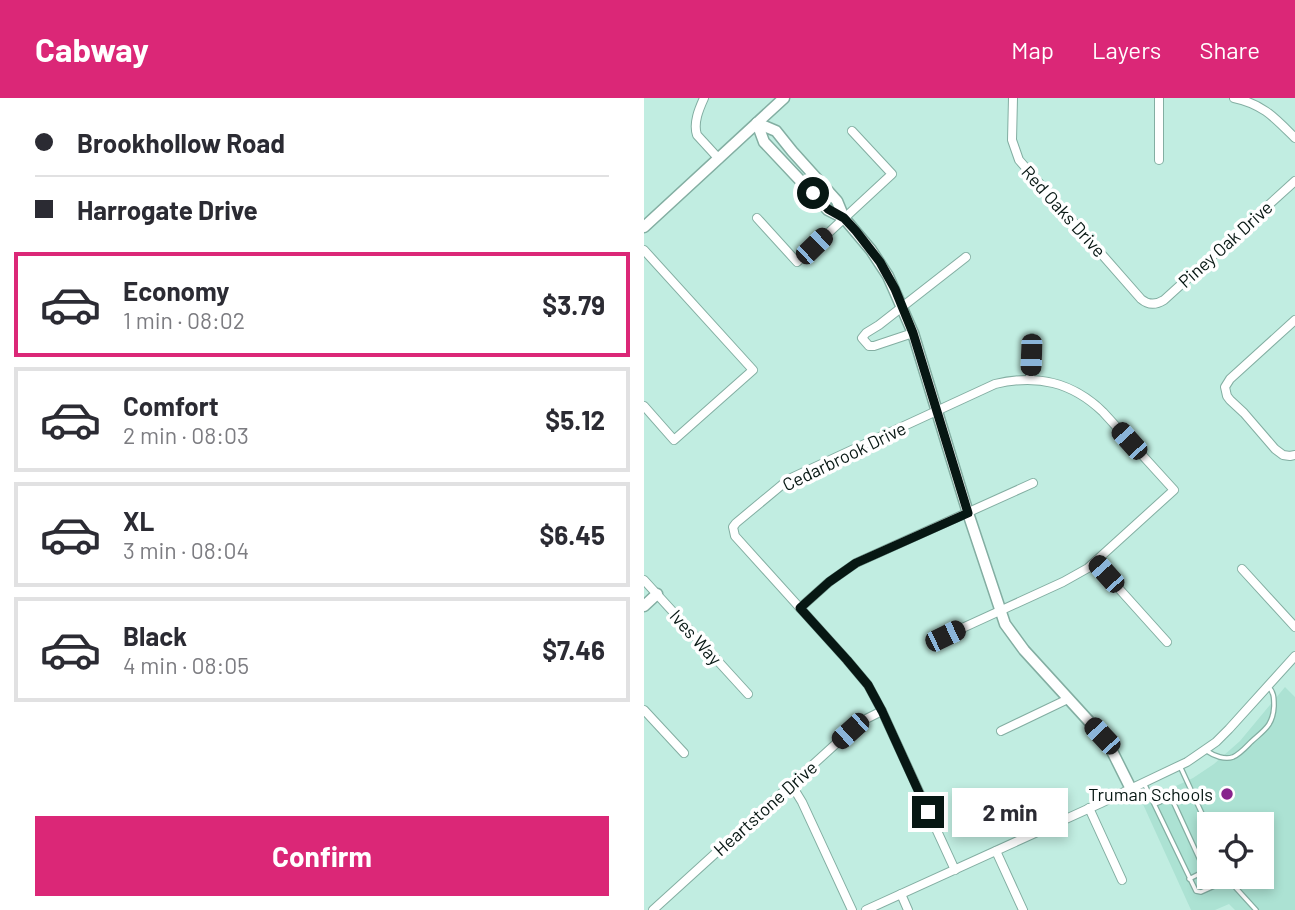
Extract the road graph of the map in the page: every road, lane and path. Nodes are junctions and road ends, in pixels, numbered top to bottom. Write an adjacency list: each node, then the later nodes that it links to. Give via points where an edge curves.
1 (704, 98): 10 (street, via 696,130)
2 (784, 98): 7 (street)
3 (1013, 98): 18 (street, Red Oaks Drive, via 1013,140 1019,160 1141,299)
4 (1160, 98): 11 (street)
5 (1234, 98): 6 (street)
6 (1256, 101): 9 (street)
7 (757, 123): 10 (street); 14 (street, via 764,142 828,209)
8 (852, 131): 14 (street, via 891,174)
9 (1295, 138)
10 (719, 159): 15 (street)
11 (1159, 160)
12 (1295, 181): 18 (street, Piney Oak Drive, via 1164,300)
13 (757, 218): 14 (street, via 797,262)
14 (844, 218): 19 (street, via 880,262)
15 (644, 227)
16 (644, 250): 24 (street, via 752,370 674,440)
17 (966, 257): 19 (street)
18 (1153, 304)
19 (902, 306): 21 (street); 21 (street, via 862,338 874,346)
20 (1295, 320): 26 (street, via 1225,387 1230,400 1275,449)
21 (913, 333): 25 (street)
22 (1032, 338): 23 (street)
23 (1030, 380): 25 (street, Cedarbrook Drive, via 995,384); 29 (street, Cedarbrook Drive, via 1069,387 1085,397 1174,490)
24 (644, 407)
25 (937, 412): 28 (street); 34 (street, Cedarbrook Drive, via 789,479 736,523 733,533)
26 (1291, 455)
27 (1033, 483): 28 (street)
28 (968, 513): 34 (street, via 856,563); 35 (street)
29 (1096, 562): 35 (street); 38 (street)
30 (1242, 569): 36 (street)
31 (644, 580): 32 (street, Ives Way)
32 (657, 594): 33 (street); 41 (street, Ives Way)
33 (644, 606)
34 (800, 608): 44 (street, via 868,685)
35 (1000, 611): 37 (street); 42 (street, via 1008,630)
36 (1295, 627)
37 (945, 636)
38 (1167, 642)
39 (1295, 656): 40 (street)
40 (1268, 685): 46 (street); 46 (lane, via 1274,701 1270,725 1233,757)
41 (748, 694)
42 (1068, 699): 45 (street); 51 (street, via 1111,747)
43 (644, 710): 47 (street)
44 (882, 711): 50 (street, Heartstone Drive, via 857,724); 56 (street)
45 (1001, 731)
46 (1205, 750): 48 (street)
47 (684, 753)
48 (1180, 766): 49 (street); 54 (lane)
49 (1144, 783): 51 (street); 52 (lane)
50 (791, 784): 62 (street, Heartstone Drive); 63 (street)
51 (1131, 789): 53 (street)
52 (1154, 805): 57 (lane); 57 (lane, via 1171,797 1205,871)
53 (1089, 808): 55 (street); 58 (street)
54 (1201, 812)
55 (996, 851): 56 (street); 66 (street)
56 (955, 870): 61 (street)
57 (1189, 879): 59 (lane, via 1196,891)
58 (1122, 880)
59 (1207, 889)
60 (1237, 889): 67 (lane)
61 (901, 894): 64 (street); 65 (street)
62 (653, 910)
63 (852, 910)
64 (866, 910)
65 (908, 910)
66 (1023, 910)
67 (1256, 910)

